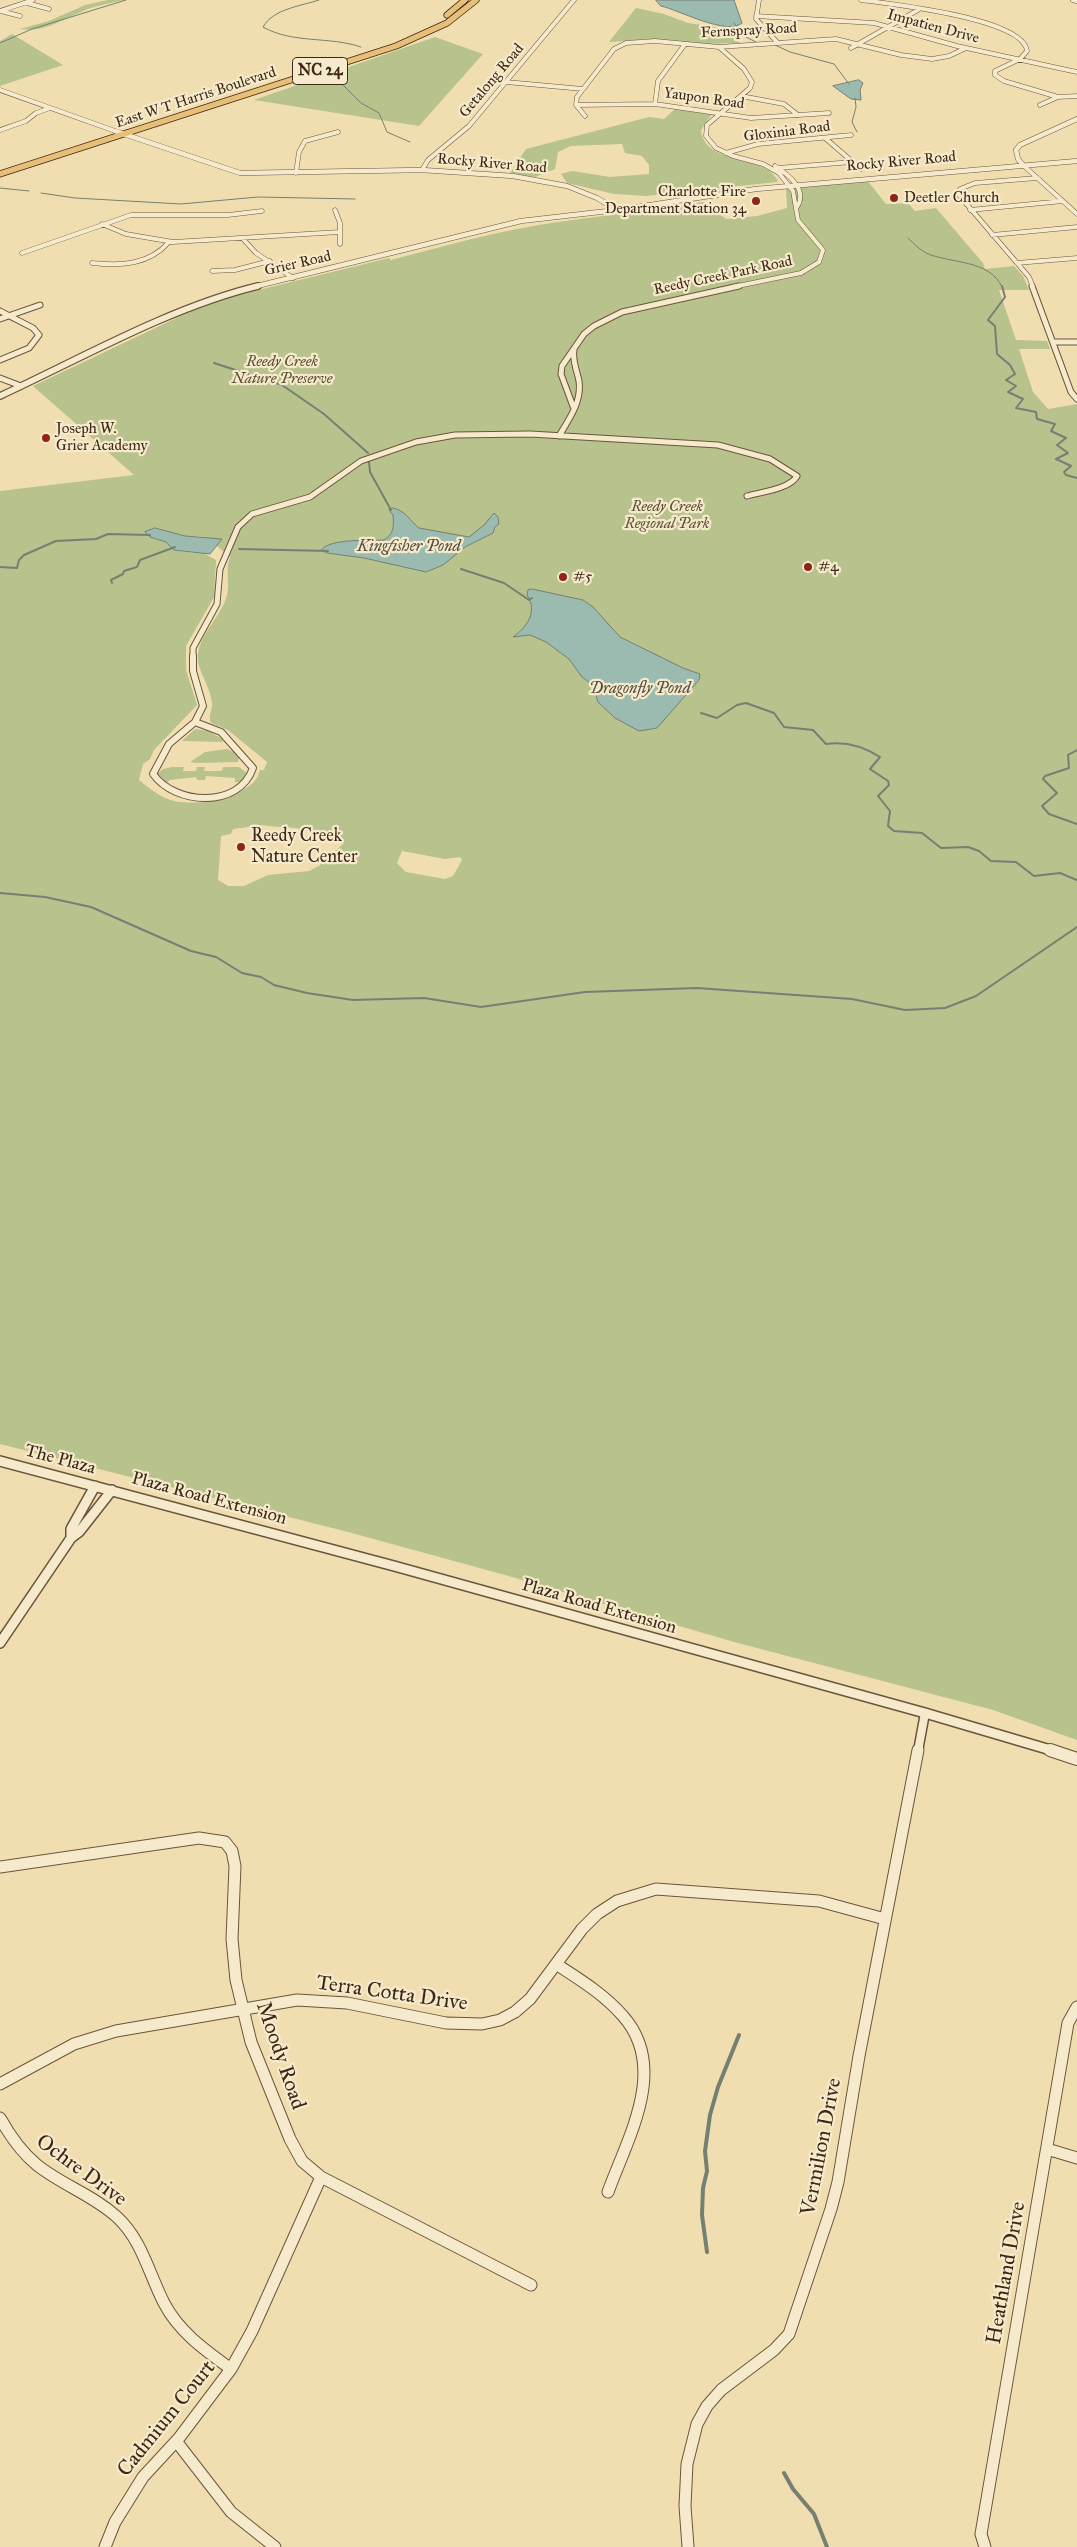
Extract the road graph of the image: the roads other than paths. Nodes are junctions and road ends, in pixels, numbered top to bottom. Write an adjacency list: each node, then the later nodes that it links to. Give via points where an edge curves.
1 (18, 0): 10 (street)
2 (33, 0): 10 (street)
3 (465, 0): 17 (main road, via 467,4); 24 (main road, East W T Harris Boulevard / NC 24, via 421,29)
4 (475, 0): 17 (main road, East W T Harris Boulevard / NC 24)
5 (574, 0): 28 (street, Getalong Road)
6 (759, 0): 15 (street)
7 (861, 0): 12 (street)
8 (1073, 0): 9 (street)
9 (1077, 1)
10 (26, 2): 11 (street); 13 (street)
11 (49, 9)
12 (918, 10): 16 (street); 25 (street, via 1008,30 1025,43 1027,51)
13 (0, 11): 14 (street)
14 (20, 16)
15 (756, 16): 16 (street, Impatien Drive, via 845,20); 18 (street, via 758,23)
16 (890, 26): 19 (street); 23 (street, Impatien Drive)
17 (440, 27): 27 (main road, East W T Harris Boulevard / NC 24, via 396,46)
18 (777, 42): 19 (street, Fernspray Road, via 827,38); 21 (street, Fernspray Road)
19 (861, 43): 22 (street); 23 (street, Fernspray Road, via 928,60 950,57)
20 (684, 44): 21 (street, Fernspray Road); 29 (street, Fernspray Road, via 645,41 619,46); 34 (street, via 658,81)
21 (719, 46): 31 (street, via 744,69 752,82)
22 (851, 48)
23 (966, 48): 25 (street, Impatien Drive)
24 (365, 51): 27 (main road); 44 (main road, East W T Harris Boulevard / NC 24)
25 (1020, 59): 26 (street, Impatien Drive); 33 (street, via 995,71 995,75 1004,81)
26 (1077, 72)
27 (298, 78): 46 (main road, East W T Harris Boulevard / NC 24)
28 (506, 82): 29 (street); 57 (street, Getalong Road, via 463,132 428,160)
29 (583, 89): 35 (street, Fernspray Road, via 575,101)
30 (0, 90): 37 (street, Rocky River Road)
31 (741, 96): 39 (street); 40 (street, via 784,104)
32 (1077, 96): 33 (street)
33 (1058, 98): 36 (street)
34 (655, 104): 35 (street, Yaupon Road); 39 (street, Yaupon Road)
35 (576, 105): 41 (street)
36 (1040, 105)
37 (50, 108): 43 (street, via 36,113 26,122); 44 (street, Rocky River Road)
38 (829, 113): 40 (street, Yaupon Road)
39 (721, 114): 40 (street, Yaupon Road, via 756,118); 49 (street, via 711,135)
40 (798, 115)
41 (585, 116)
42 (1077, 119): 52 (street, via 1020,145 1016,150)
43 (0, 130)
44 (115, 131): 46 (street, Rocky River Road); 53 (main road, East W T Harris Boulevard / NC 24)
45 (338, 132): 58 (street, via 318,136 302,144 297,152)
46 (124, 134): 58 (street, Rocky River Road, via 234,172); 59 (main road, East W T Harris Boulevard / NC 24)
47 (851, 135): 48 (street, Gloxinia Road)
48 (825, 138): 49 (street, Gloxinia Road, via 758,144); 51 (street)
49 (728, 153): 54 (street); 55 (street)
50 (1077, 161): 52 (street, Rocky River Road)
51 (852, 162): 54 (street); 56 (street)
52 (1023, 165): 60 (street); 61 (street, Rocky River Road)
53 (0, 168)
54 (780, 168): 55 (street); 61 (street)
55 (773, 169): 62 (street)
56 (860, 169)
57 (422, 170): 58 (street, Rocky River Road); 64 (street, Rocky River Road, via 541,180 579,190)
58 (296, 173)
59 (0, 174)
60 (1037, 178): 63 (street); 68 (street, via 962,187 958,197)
61 (796, 184): 62 (street, Rocky River Road); 65 (street, Reedy Creek Park Road, via 801,198)
62 (789, 185): 65 (street, Reedy Creek Park Road); 67 (street, Rocky River Road)
63 (1063, 201): 68 (street); 71 (street)
64 (606, 202): 67 (street, Rocky River Road); 70 (street, via 608,207)
65 (797, 207): 93 (street, Reedy Creek Park Road, via 798,220 823,250 821,260 813,268 788,277 656,302 622,312 592,327)
66 (335, 210): 74 (street, via 339,214)
67 (618, 210): 70 (street, Grier Road)
68 (970, 210): 75 (street)
69 (262, 211): 72 (street, via 228,215 137,214)
70 (598, 212): 86 (street, Grier Road, via 509,223)
71 (1077, 214)
72 (102, 224): 77 (street, via 134,238); 79 (street)
73 (1077, 227): 75 (street)
74 (340, 232): 76 (street, via 296,233); 78 (street)
75 (992, 235): 84 (street)
76 (244, 240): 77 (street); 81 (street, via 256,253)
77 (169, 242): 83 (street, via 159,254 143,260 116,265)
78 (340, 244)
79 (22, 253)
80 (1075, 258): 82 (street); 84 (street)
81 (270, 261): 85 (street, via 235,270); 86 (street)
82 (1077, 262)
83 (92, 263)
84 (1016, 263): 91 (street, via 1029,277)
85 (212, 271)
86 (293, 278): 96 (street, Grier Road, via 244,288 205,301)
87 (40, 305): 89 (street)
88 (0, 311): 89 (street)
89 (9, 316): 90 (street); 94 (street, via 37,331 38,339 29,347)
90 (0, 319)
91 (1053, 342): 92 (street); 97 (street)
92 (1077, 342)
93 (576, 346): 100 (street, via 573,356 581,393); 100 (street, Reedy Creek Park Road, via 562,366 561,374)
94 (0, 360)
95 (0, 378): 96 (street)
96 (21, 386): 98 (street, Grier Road)
97 (1074, 392): 99 (street)
98 (0, 396)
99 (1077, 399)
100 (574, 409): 101 (street)
101 (559, 436): 102 (street, via 718,445 779,463 797,476 786,485); 103 (street, via 491,433 416,442 361,461 310,497 246,518 226,552 220,569 220,595 193,648 193,671 203,706)
102 (747, 496)
103 (195, 722): 103 (street, via 162,751 153,774 156,783 177,795 199,798 228,793 248,782 253,776 253,768 229,738)
104 (0, 1461): 105 (street, The Plaza)
105 (95, 1486): 106 (street, The Plaza); 107 (street, via 70,1529)
106 (112, 1490): 107 (street); 109 (street, Plaza Road Extension)
107 (71, 1538): 108 (street)
108 (0, 1643)
109 (925, 1713): 110 (street, Plaza Road Extension); 112 (street, Vermilion Drive)
110 (1077, 1760)
111 (0, 1867): 115 (street, Moody Road, via 199,1838 223,1840 230,1845 234,1855 232,1939)
112 (885, 1919): 113 (street, Terra Cotta Drive, via 819,1901 656,1889 611,1903 576,1936); 127 (street, Vermilion Drive, via 831,2209 789,2334 780,2346 720,2391 698,2422 684,2485)
113 (556, 1964): 115 (street, Terra Cotta Drive, via 517,2011 484,2024 465,2026 328,2000 297,2000); 121 (street, via 627,2018 642,2048 643,2095)
114 (1077, 2007): 118 (street, Heathland Drive, via 1068,2023)
115 (243, 2009): 116 (street, Terra Cotta Drive, via 90,2038); 120 (street, Moody Road, via 251,2042 290,2139 302,2161)
116 (0, 2084)
117 (0, 2118): 123 (street, Ochre Drive, via 15,2144 34,2165 99,2204 130,2231 171,2314 195,2343)
118 (1047, 2149): 119 (street); 128 (street, Heathland Drive, via 981,2534)
119 (1077, 2158)
120 (321, 2177): 122 (street, Moody Road); 123 (street, Cadmium Court, via 252,2331)
121 (608, 2192)
122 (531, 2285)
123 (231, 2369): 124 (street, Cadmium Court)
124 (176, 2441): 125 (street, Cadmium Court, via 131,2494); 126 (street, via 232,2512)
125 (105, 2547)
126 (275, 2547)
127 (688, 2547)
128 (985, 2547)

